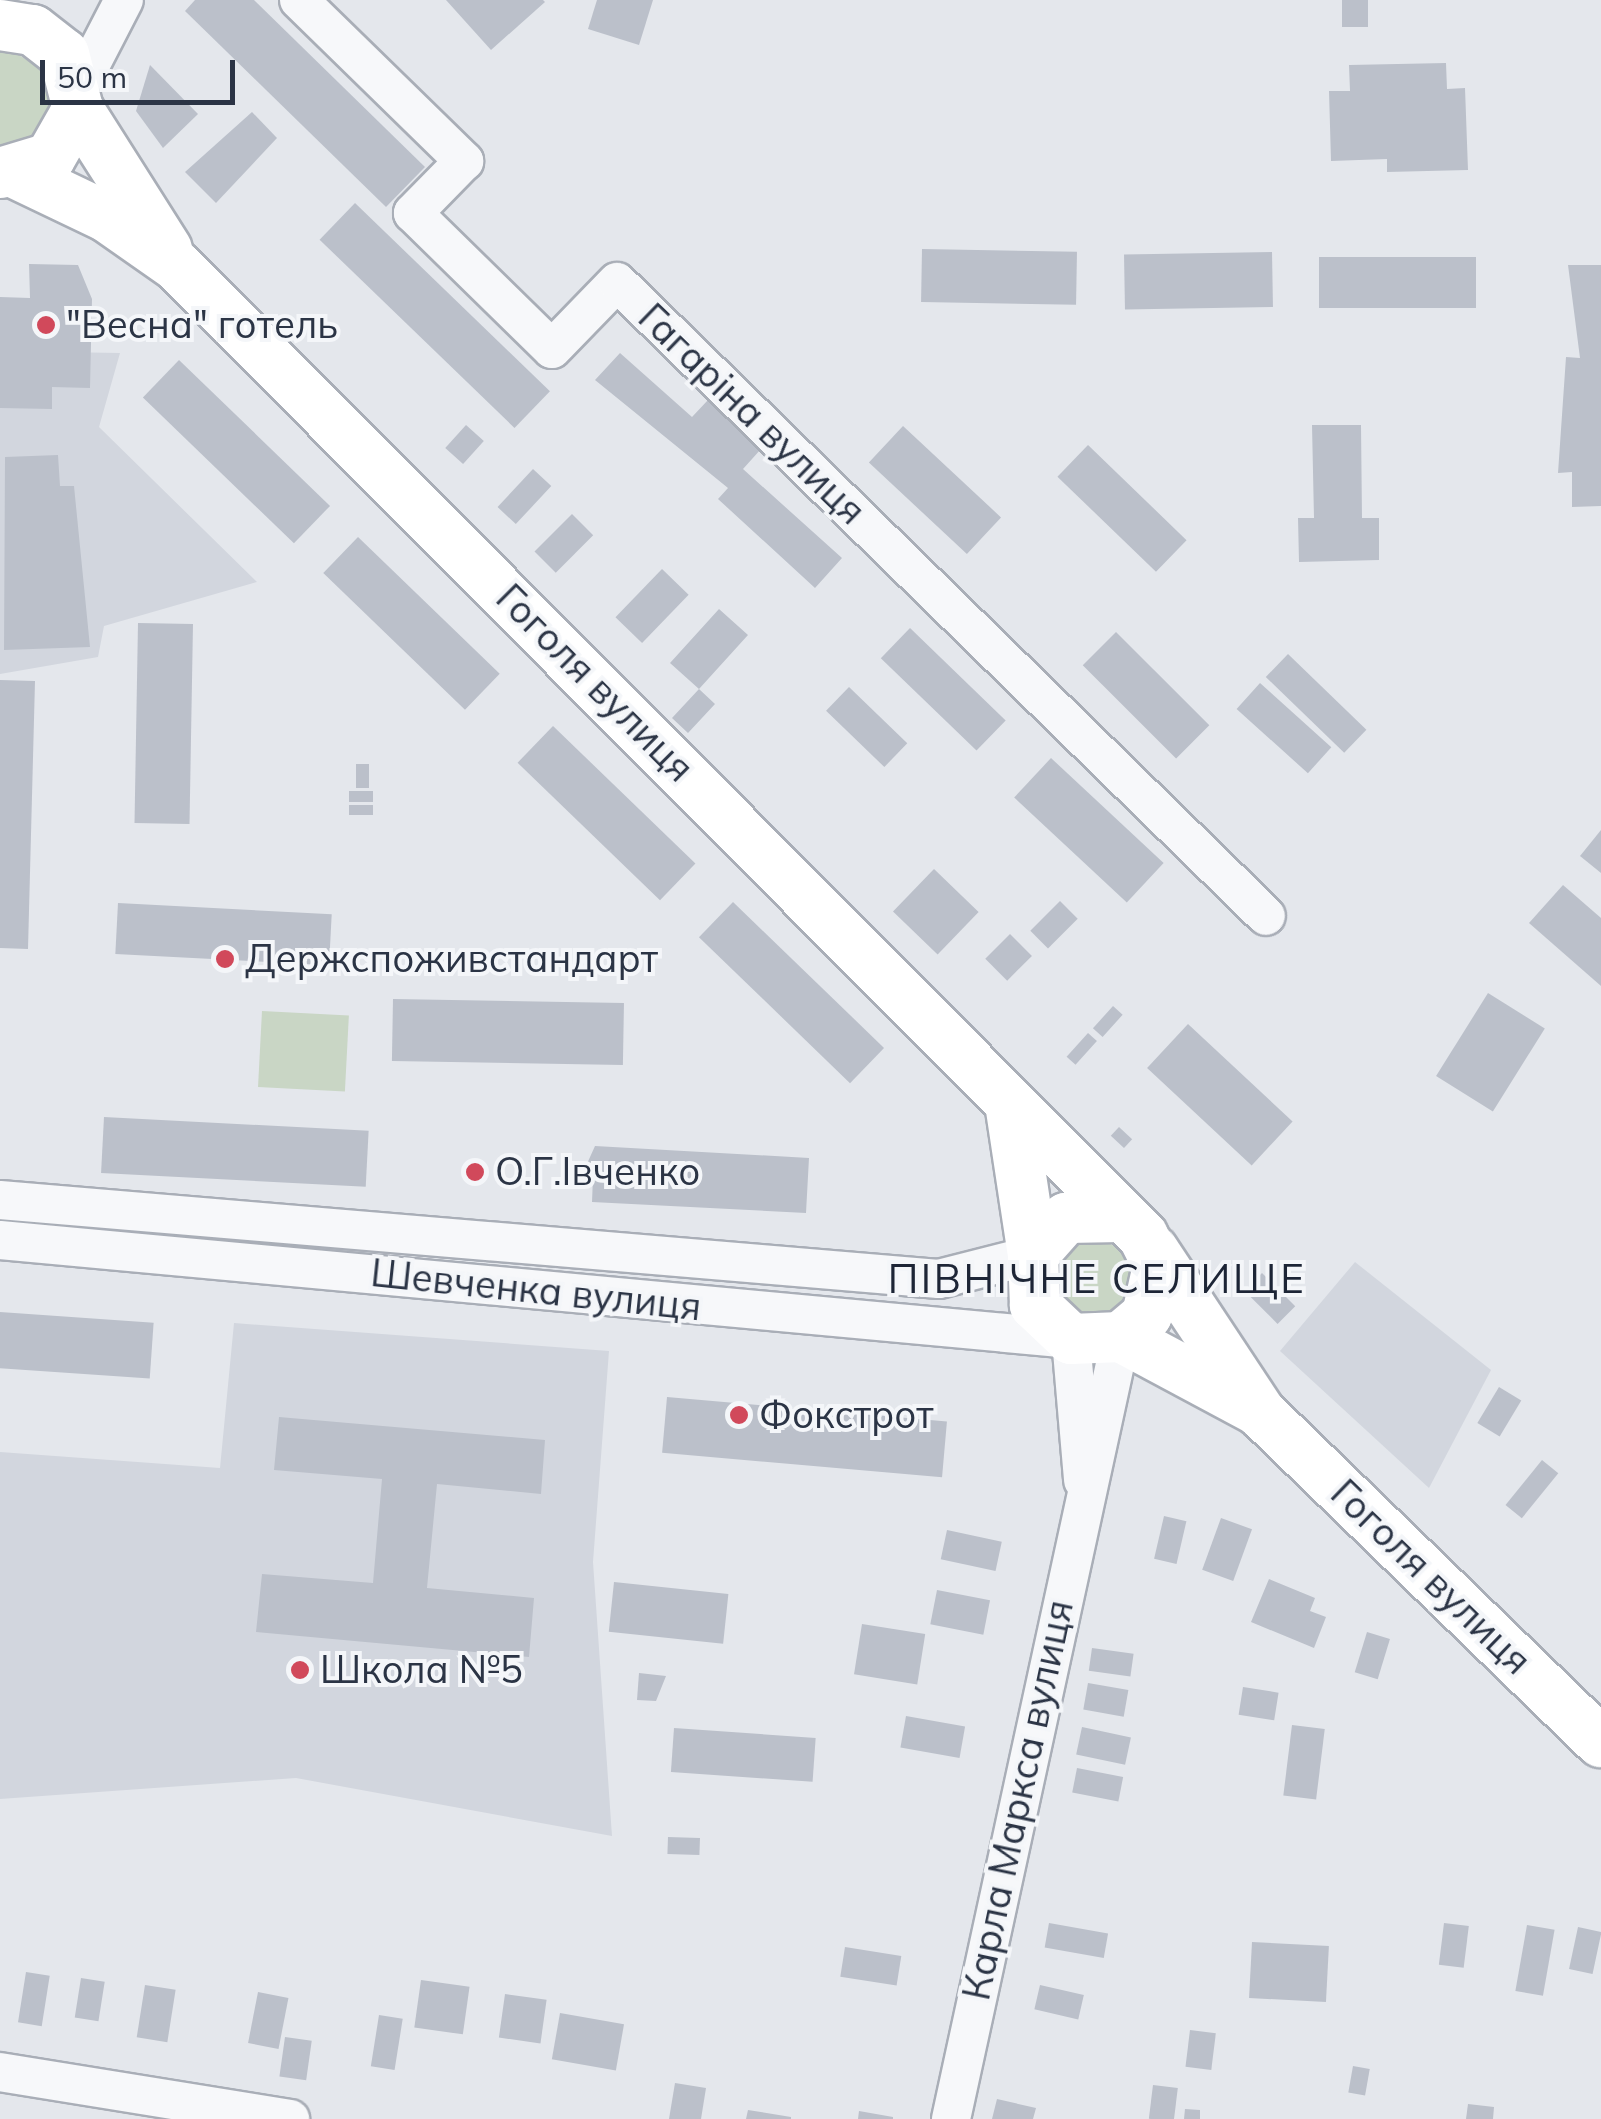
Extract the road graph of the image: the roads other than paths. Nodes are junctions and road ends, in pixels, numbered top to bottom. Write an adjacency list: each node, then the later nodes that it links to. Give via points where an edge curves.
1 (18, 0): 4 (street)
2 (124, 0): 5 (street)
3 (299, 0): 8 (street, Гагаріна вулиця, via 464,161 413,213 552,349 617,282)
4 (0, 23): 5 (main road, Гоголя вулиця, via 50,40)
5 (78, 99): 6 (main road, via 50,158); 7 (main road, Гоголя вулиця)
6 (7, 173): 7 (main road, Гоголя вулиця, via 107,217)
7 (177, 266): 9 (main road, Гоголя вулиця)
8 (1266, 916)
9 (1010, 1103): 12 (main road, Гоголя вулиця); 15 (main road)
10 (0, 1200): 11 (street, Шевченка вулиця)
11 (64, 1205): 14 (street); 15 (street, Шевченка вулиця, via 938,1279)
12 (1137, 1234): 15 (main road, via 1066,1218); 16 (main road, via 1155,1300); 18 (main road, Гоголя вулиця)
13 (0, 1240): 14 (street, Шевченка вулиця)
14 (62, 1244): 17 (street, Шевченка вулиця)
15 (1033, 1255): 17 (main road, via 1035,1305)
16 (1121, 1336): 17 (main road); 18 (main road, Гоголя вулиця); 19 (street, Карла Маркса вулиця)
17 (1072, 1338): 19 (street, Карла Маркса вулиця)
18 (1262, 1413): 20 (main road, Гоголя вулиця)
19 (1083, 1480): 23 (street, Карла Маркса вулиця)
20 (1601, 1742)
21 (0, 2072): 22 (street)
22 (290, 2119)
23 (951, 2119)

